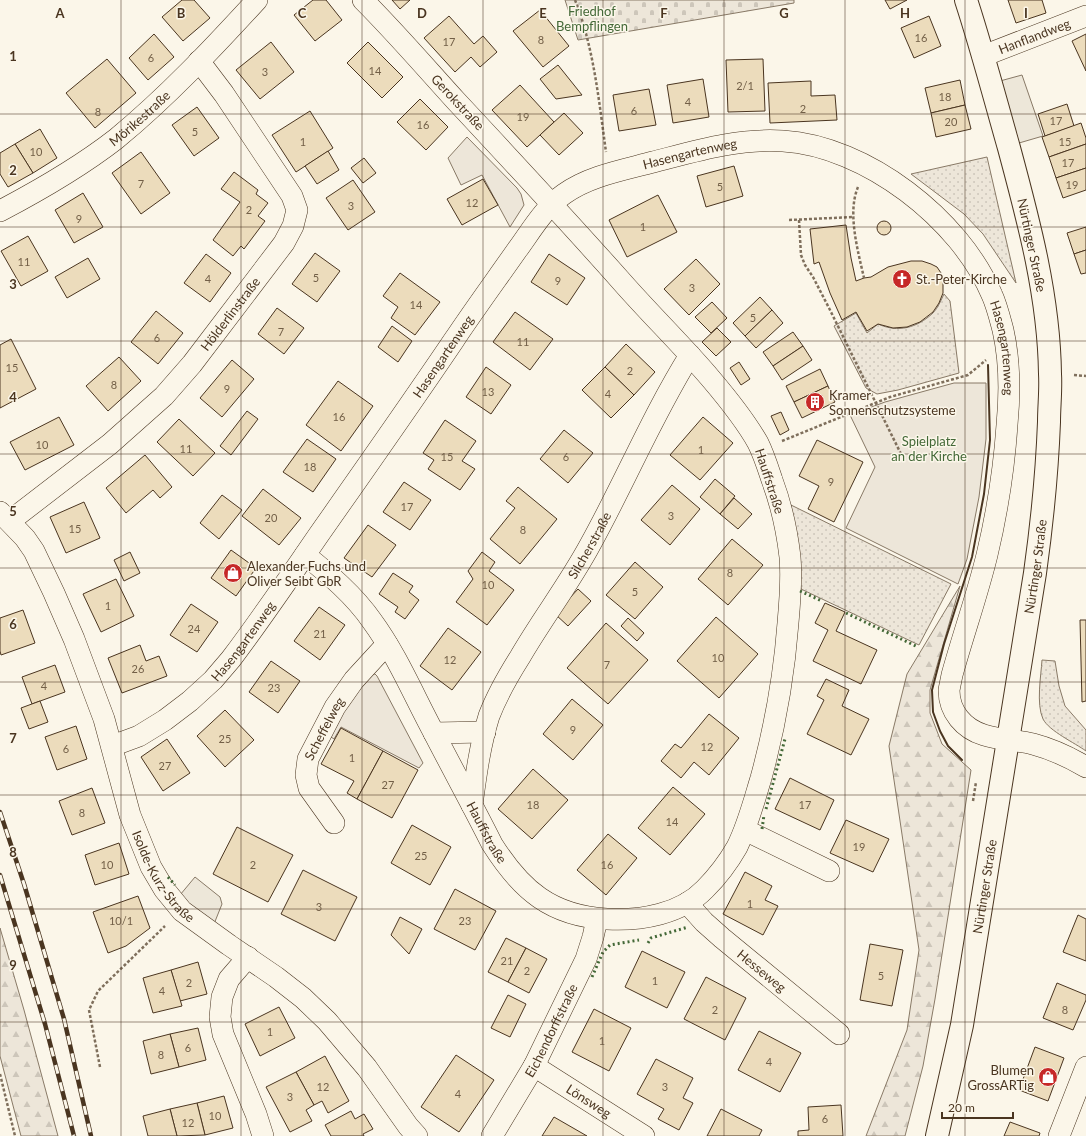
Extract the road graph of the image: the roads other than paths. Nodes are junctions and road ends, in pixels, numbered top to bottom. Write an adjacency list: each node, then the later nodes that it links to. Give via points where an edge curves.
1 (257, 0): 6 (street, Mörikestraße)
2 (364, 0): 7 (street, Gerokstraße)
3 (966, 0): 5 (street, Nürtinger Straße)
4 (1086, 16): 5 (street, Hanflandweg)
5 (983, 56): 15 (street, Nürtinger Straße, via 1032,240 1044,303 1050,374 1042,517)
6 (199, 61): 8 (street, Mörikestraße, via 156,104 115,139 60,177); 10 (street, Hölderlinstraße, via 292,196 297,210 293,226 284,243 237,306 164,396 110,444)
7 (552, 204): 9 (street, Hauffstraße); 11 (street, Hasengartenweg, via 492,284); 15 (street, Hasengartenweg, via 573,188 609,174 734,142 787,141 832,151 876,171 936,217 956,238 994,298 1003,332 1009,382 1006,444 997,508 990,543 949,690 956,716 968,727 984,735)
8 (0, 211)
9 (690, 355): 13 (street, Silcherstraße, via 666,396 590,545 509,675 496,700); 20 (street, Hauffstraße, via 742,417 761,450 773,482 790,560 790,600 783,676 765,765)
10 (5, 516): 16 (street, Isolde-Kurz-Straße, via 26,538 42,567 74,639)
11 (305, 555): 12 (street, Hauffstraße, via 355,600); 16 (street, Hasengartenweg, via 247,638 213,680 165,720 139,736)
12 (387, 644): 14 (street, Hauffstraße); 19 (street, Scheffelweg, via 354,680 335,707 308,759 306,775 309,788)
13 (485, 732): 14 (street); 18 (street, Silcherstraße)
14 (434, 733): 18 (street, Hauffstraße)
15 (1008, 739): 17 (street, Hasengartenweg, via 1055,751); 32 (street, Nürtinger Straße, via 962,1025)
16 (112, 746): 24 (street, Isolde-Kurz-Straße, via 128,808 151,867 164,889 182,911)
17 (1086, 767)
18 (472, 805): 23 (street, Hauffstraße, via 505,866 522,884 554,907 577,915)
19 (334, 823)
20 (745, 830): 21 (street); 22 (street, Hauffstraße, via 736,850 722,868 704,890)
21 (829, 871)
22 (687, 903): 23 (street, Hauffstraße, via 641,918); 25 (street, Hesseweg, via 722,938)
23 (597, 918): 26 (street, Eichendorffstraße, via 586,959)
24 (248, 958): 28 (street, via 229,979 222,997 220,1017 223,1034); 29 (street, Isolde-Kurz-Straße, via 303,998 327,1021 367,1068)
25 (840, 1034)
26 (534, 1066): 30 (street, Eichendorffstraße); 31 (street, Lönsweg)
27 (1086, 1067): 33 (street)
28 (263, 1136)
29 (417, 1136)
30 (492, 1136)
31 (644, 1136)
32 (937, 1136)
33 (1059, 1136)

